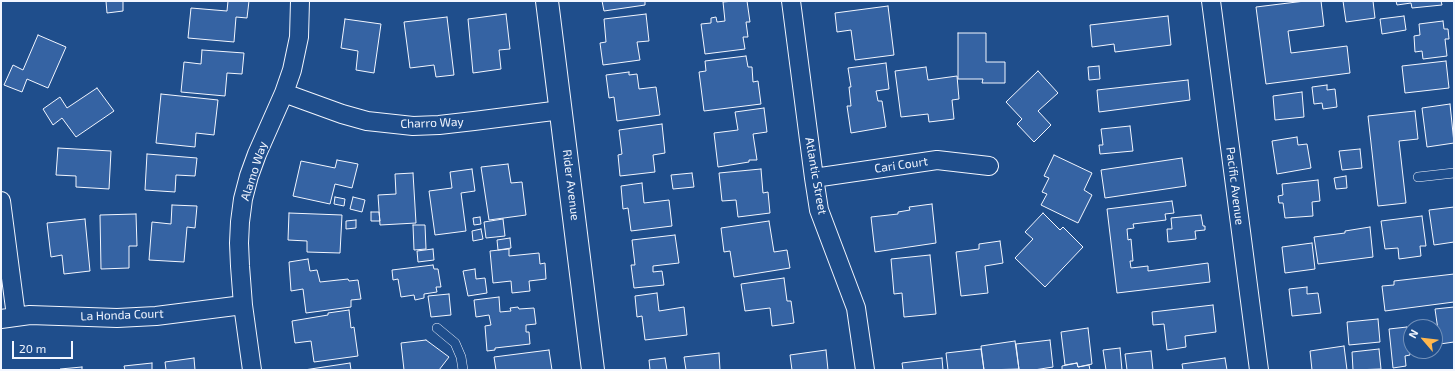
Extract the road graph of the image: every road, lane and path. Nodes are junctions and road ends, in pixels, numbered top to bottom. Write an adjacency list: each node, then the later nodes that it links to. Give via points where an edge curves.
1 (300, 1): 5 (street, Alamo Way, via 299,37)
2 (547, 1): 6 (street, Rider Avenue)
3 (791, 1): 10 (street, Atlantic Street)
4 (1211, 1): 19 (street, Pacific Avenue)
5 (284, 93): 6 (street, Charro Way, via 367,121 413,126 446,125); 12 (street, Alamo Way, via 257,154 243,199 239,243)
6 (561, 110): 17 (street, Rider Avenue)
7 (989, 166): 10 (street, Cari Court, via 937,160)
8 (1454, 173): 9 (lane)
9 (1418, 177)
10 (814, 178): 18 (street, Atlantic Street, via 819,210 856,308)
11 (1, 202): 13 (street)
12 (243, 305): 13 (street, La Honda Court, via 156,316 117,318 30,315); 15 (street, Alamo Way)
13 (9, 317)
14 (437, 328): 16 (lane, via 455,343)
15 (252, 370)
16 (463, 370)
17 (594, 370)
18 (865, 370)
19 (1259, 370)

